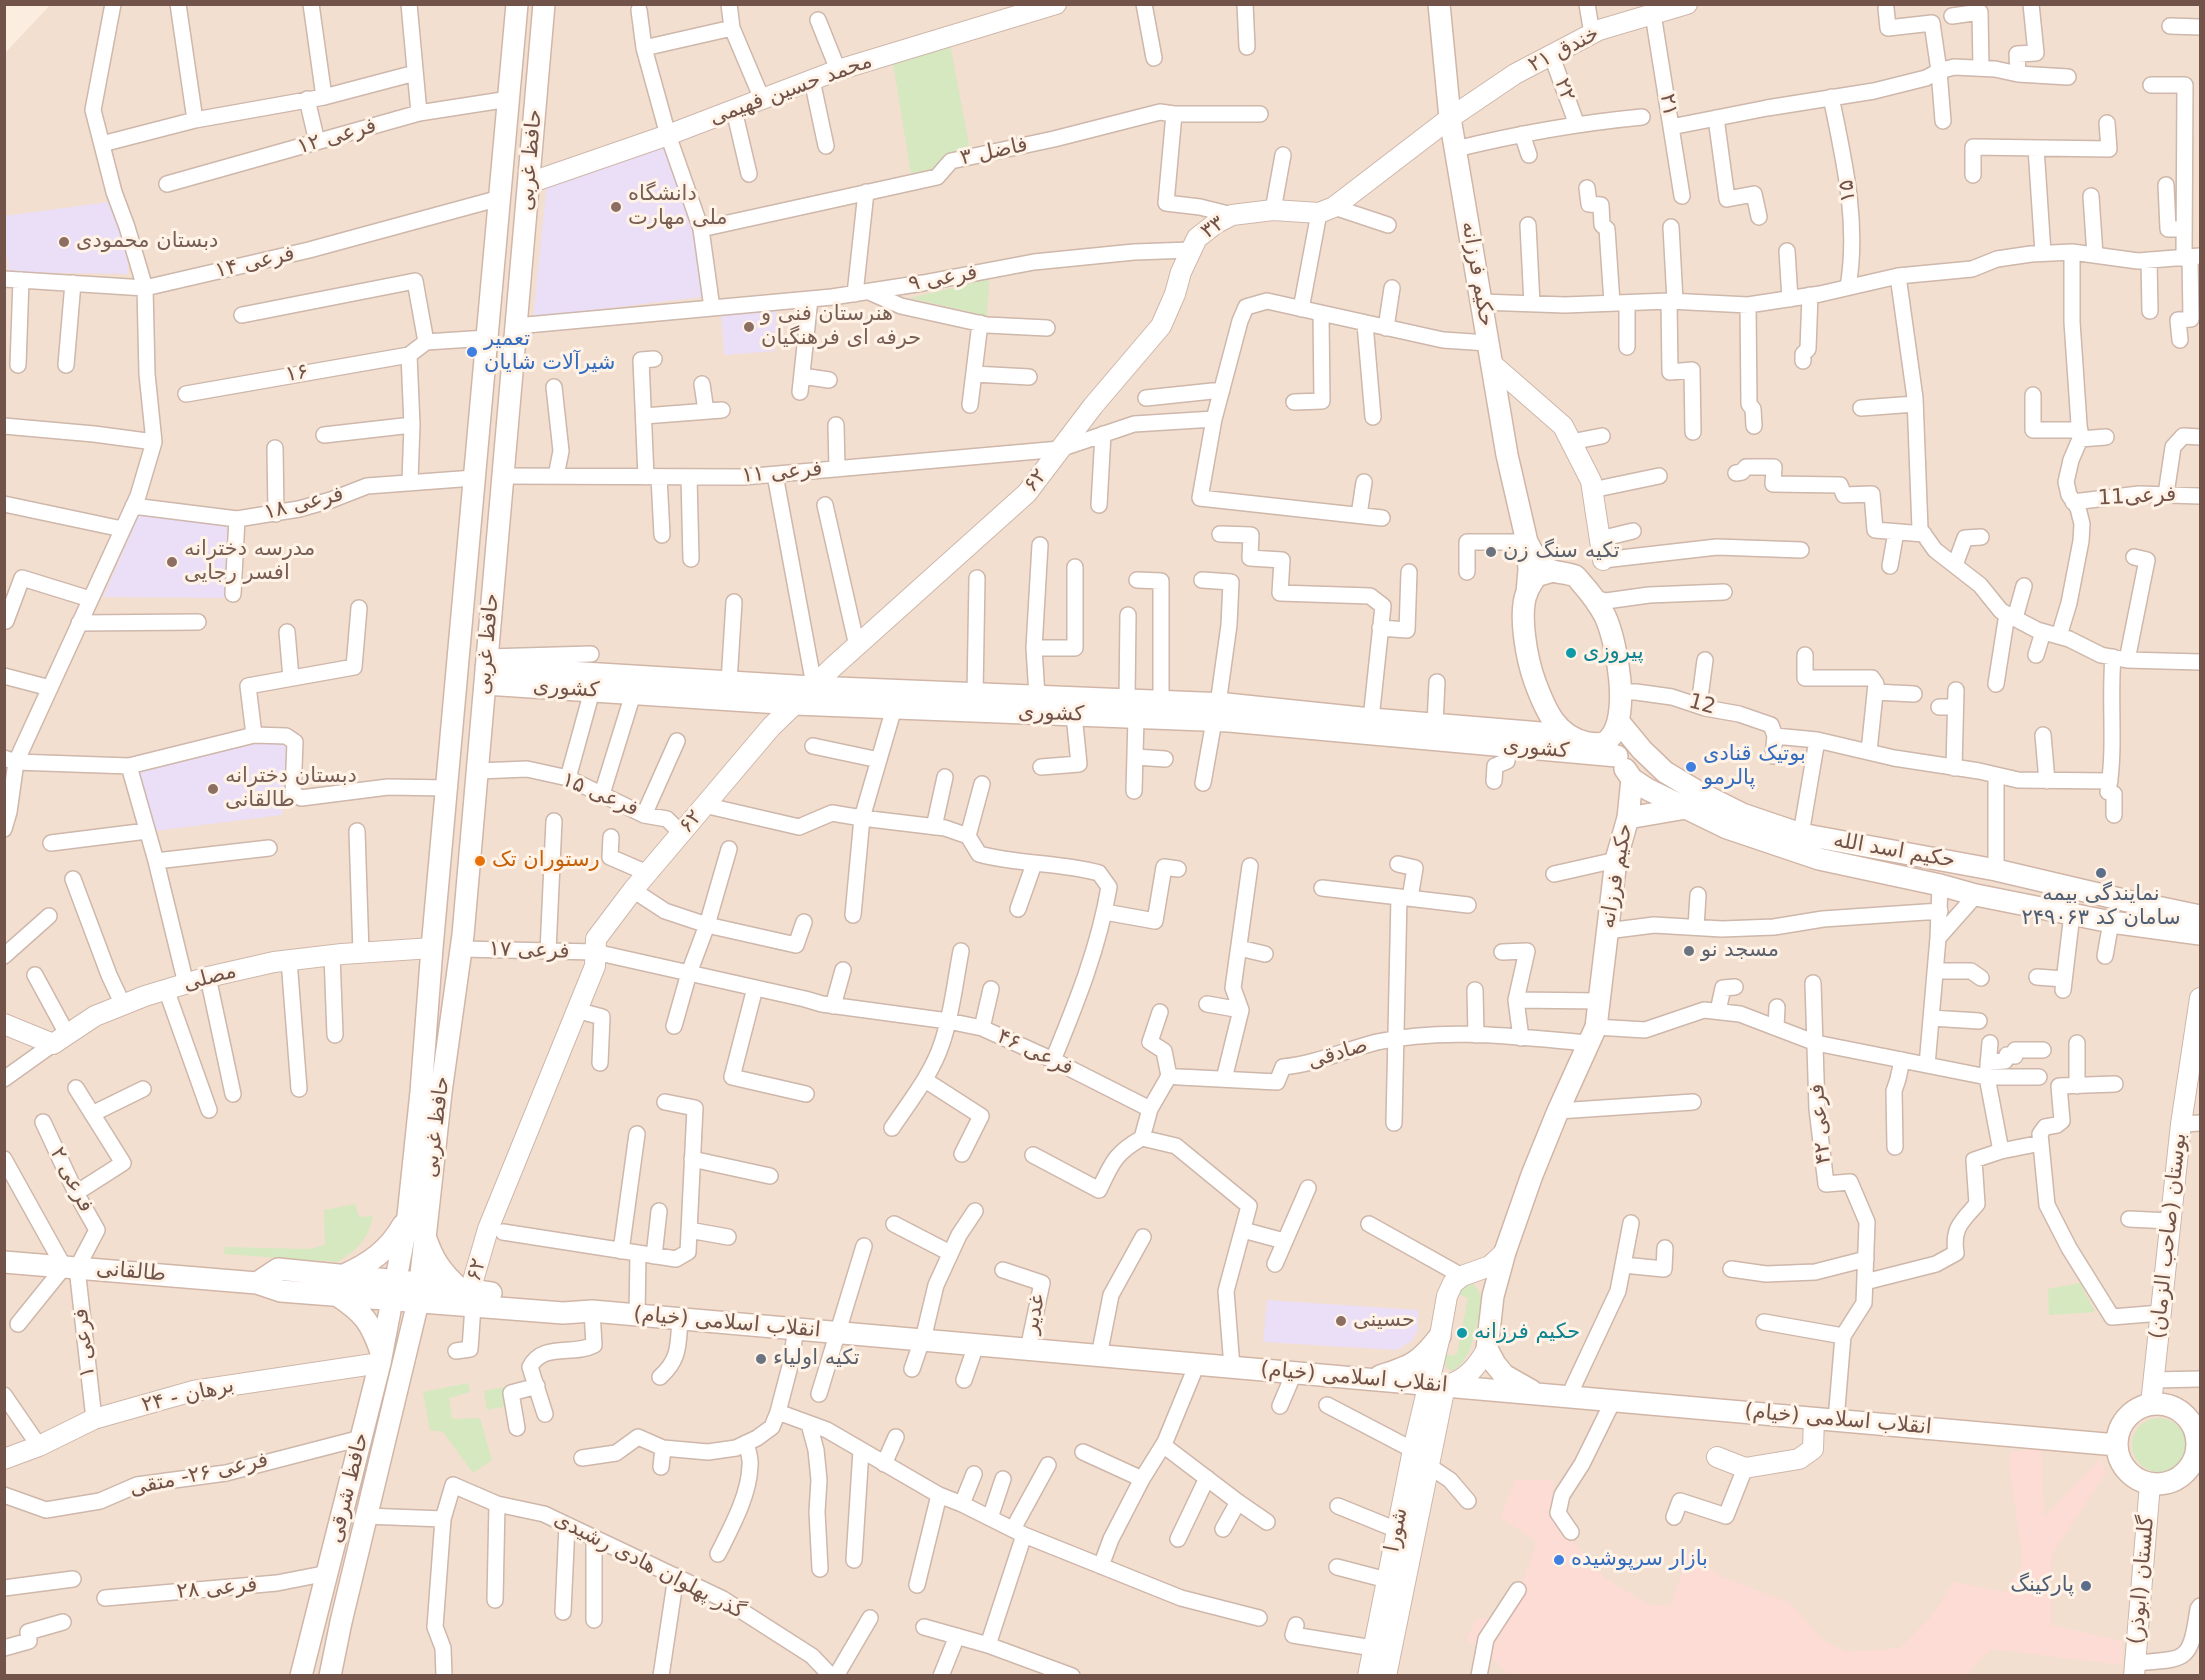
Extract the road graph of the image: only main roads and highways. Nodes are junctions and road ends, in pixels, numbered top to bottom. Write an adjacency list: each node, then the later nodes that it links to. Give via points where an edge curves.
1 (517, 4): 7 (main road, حافظ غربی)
2 (544, 4): 8 (main road, حافظ غربی)
3 (1439, 4): 4 (main road, حکیم فرزانه, via 1450,118 1507,455)
4 (1527, 542): 5 (main road, via 1540,566); 6 (main road)
5 (1553, 571): 6 (main road, via 1536,576); 13 (main road, via 1576,577 1605,617 1617,656)
6 (1527, 593): 14 (main road, via 1523,615 1534,680 1547,712)
7 (464, 598): 8 (main road, via 480,607); 9 (main road, حافظ غربی)
8 (493, 601): 10 (main road, حافظ غربی)
9 (460, 635): 10 (main road, via 475,630 482,633); 23 (main road, حافظ غربی, via 432,948)
10 (487, 662): 11 (main road, کشوری, via 729,682 1037,696); 11 (main road, کشوری, via 592,691 633,694 1074,715); 23 (main road, حافظ غربی, via 462,949)
11 (1132, 709): 12 (main road, کشوری); 12 (main road, کشوری, via 1161,702)
12 (1216, 712): 14 (main road, کشوری, via 1371,719); 15 (main road, کشوری, via 1509,746)
13 (1618, 721): 15 (main road); 19 (main road, حکیم اسد الله, via 1665,772 1742,814 1801,834 1996,870)
14 (1565, 735): 15 (main road, کشوری)
15 (1612, 749): 16 (main road)
16 (1632, 779): 17 (main road, حکیم اسد الله); 18 (main road, حکیم فرزانه)
17 (1686, 808): 18 (main road); 21 (main road, حکیم اسد الله, via 1727,828 1819,859 1976,896)
18 (1628, 818): 35 (main road, حکیم فرزانه, via 1616,860 1592,1035 1558,1111 1505,1252 1493,1296 1487,1349 1504,1375)
19 (2128, 901): 20 (main road, حکیم اسد الله); 21 (main road)
20 (2200, 916)
21 (2118, 922): 22 (main road, حکیم اسد الله)
22 (2200, 934)
23 (431, 1092): 24 (main road, حافظ غربی); 25 (main road, حافظ غربی)
24 (408, 1216): 27 (main road, via 397,1237 381,1254); 28 (main road, حافظ غربی)
25 (425, 1233): 29 (main road, حافظ غربی); 30 (main road, via 431,1255)
26 (4, 1262): 27 (main road, طالقانی, via 257,1283 278,1269)
27 (339, 1286): 28 (main road, طالقانی); 33 (main road, via 373,1329)
28 (393, 1290): 29 (main road, طالقانی); 33 (main road, حافظ شرقی)
29 (418, 1292): 30 (main road, انقلاب اسلامی (خیام)); 32 (main road, حافظ شرقی)
30 (463, 1297): 32 (main road, via 425,1317); 34 (main road, انقلاب اسلامی (خیام), via 563,1313 592,1311 837,1333 923,1336 976,1345)
31 (1440, 1336): 34 (main road, via 1410,1366)
32 (408, 1338): 39 (main road, حافظ شرقی)
33 (380, 1357): 38 (main road, حافظ شرقی)
34 (1371, 1379): 35 (main road, انقلاب اسلامی (خیام))
35 (1538, 1394): 36 (main road, انقلاب اسلامی (خیام))
36 (2116, 1445): 37 (main road, via 2126,1470 2150,1484 2174,1482); 37 (main road, via 2130,1413 2151,1404 2166,1404 2191,1422)
37 (2199, 1455)
38 (311, 1638): 39 (main road); 40 (main road, حافظ شرقی)
39 (336, 1644): 41 (main road, حافظ شرقی)
40 (301, 1676)
41 (330, 1676)

